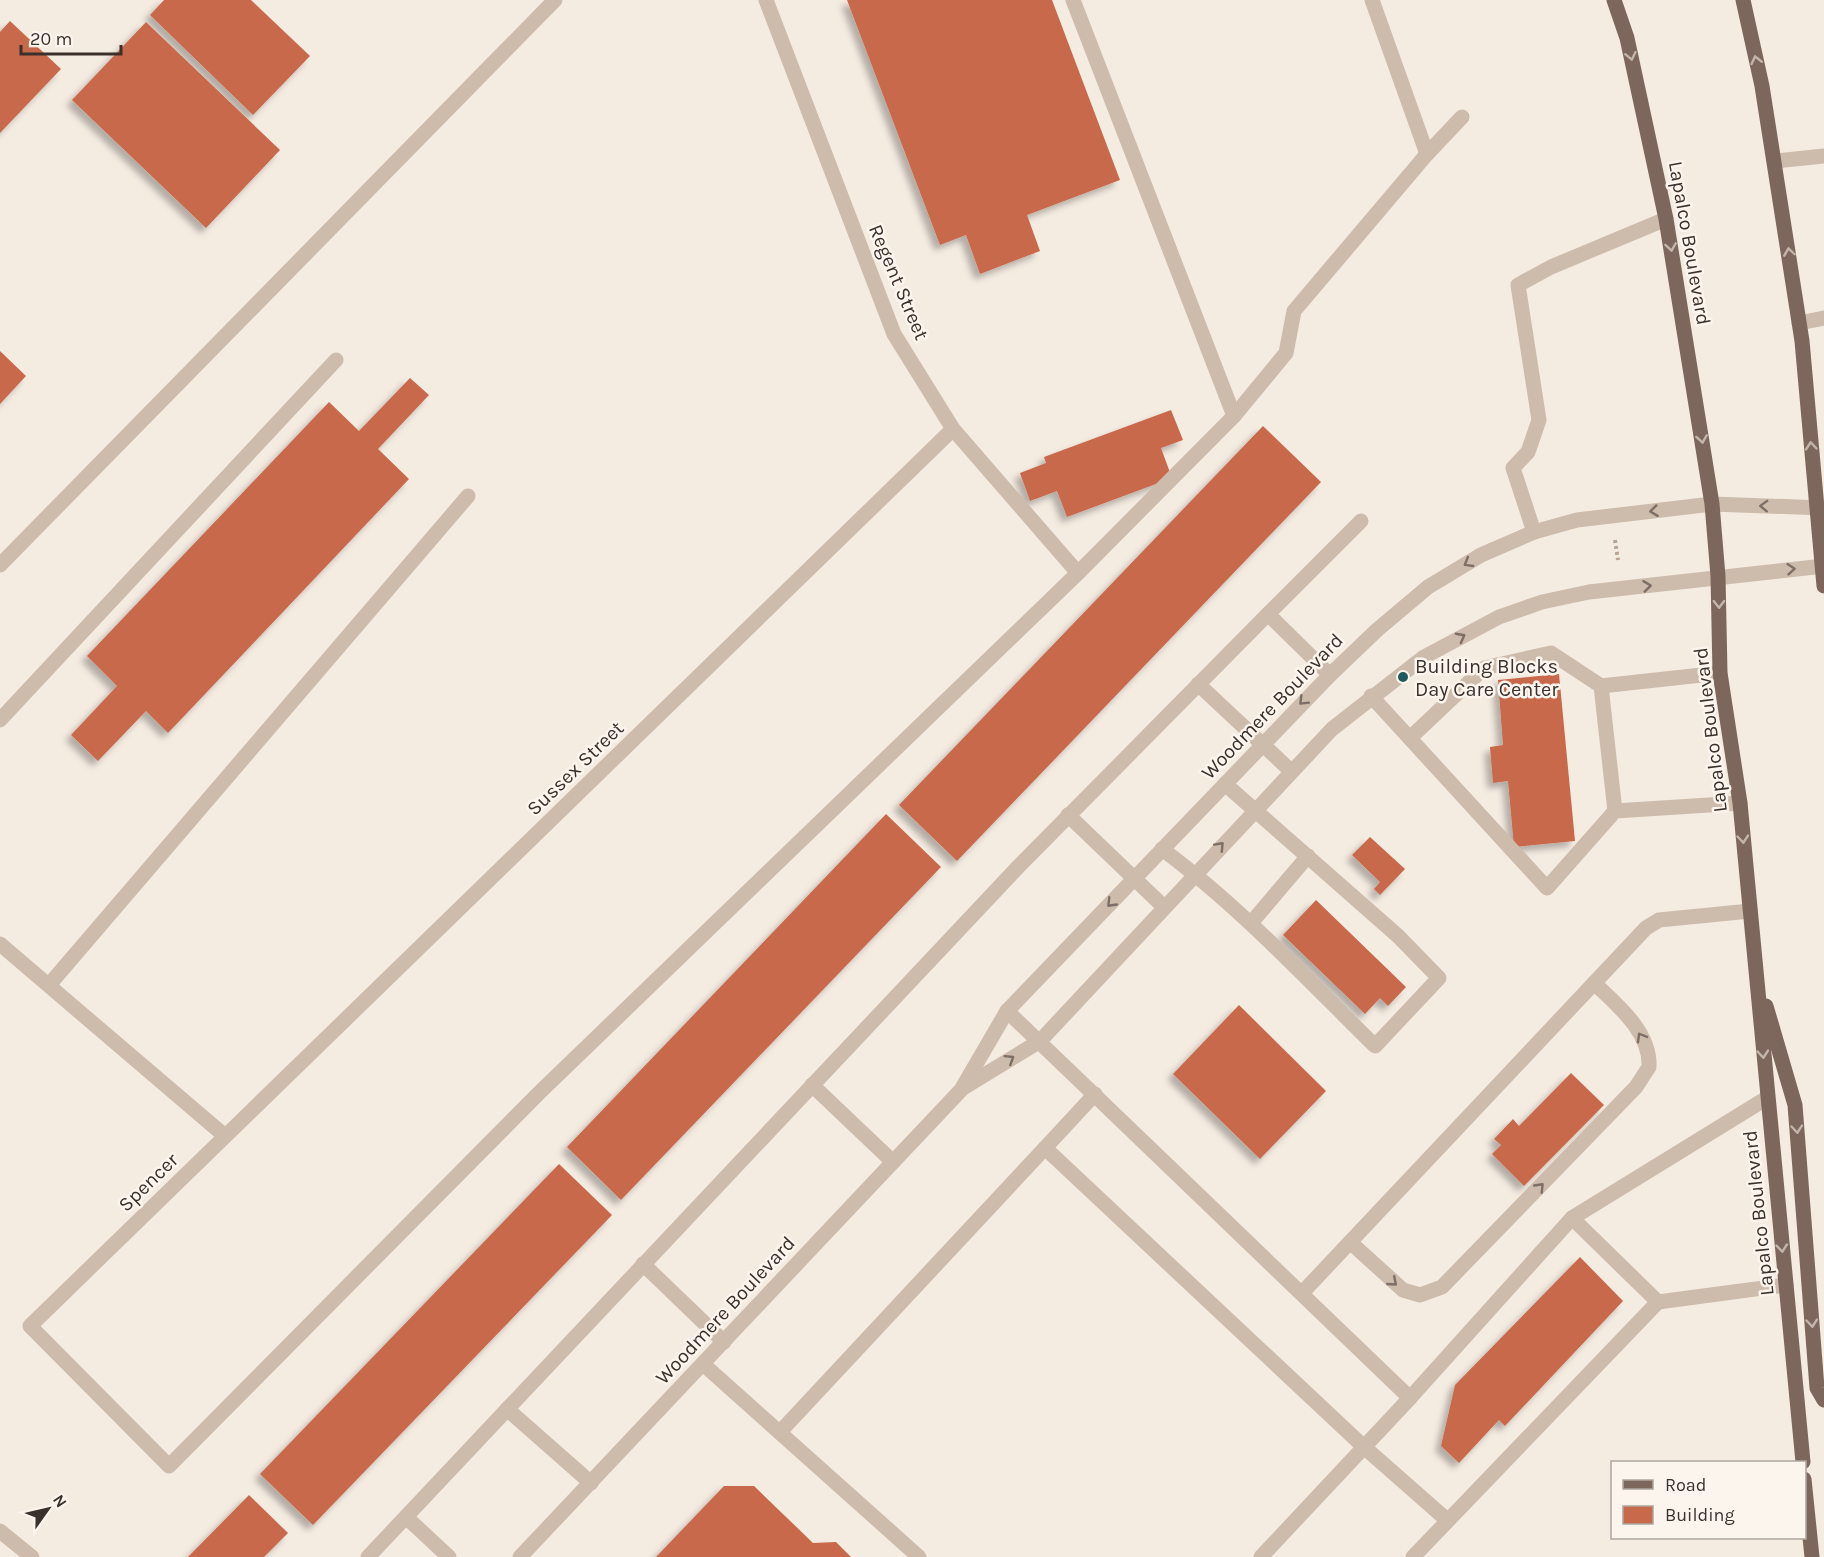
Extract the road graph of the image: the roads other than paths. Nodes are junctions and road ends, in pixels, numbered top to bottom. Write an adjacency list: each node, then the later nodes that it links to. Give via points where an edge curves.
1 (555, 0): 22 (street)
2 (766, 0): 16 (street, Regent Street, via 894,334)
3 (1074, 0): 15 (street)
4 (1372, 0): 8 (street)
5 (1614, 0): 11 (main road, Lapalco Boulevard, one-way to 11, via 1627,38)
6 (1743, 0): 10 (main road, one-way to 6)
7 (1462, 117): 8 (street)
8 (1426, 154): 15 (street, via 1294,311 1286,353)
9 (1824, 156): 10 (street)
10 (1775, 161): 13 (main road, one-way to 10)
11 (1666, 219): 18 (main road, Lapalco Boulevard, one-way to 18); 21 (street, via 1518,285 1539,420 1528,452 1513,468)
12 (1824, 318): 13 (street)
13 (1799, 323): 19 (main road, one-way to 13)
14 (336, 360): 33 (street)
15 (1234, 416): 24 (street)
16 (953, 429): 24 (street, Regent Street); 59 (street, Sussex Street)
17 (468, 496): 52 (street)
18 (1712, 504): 19 (street, Woodmere Boulevard, one-way to 18); 21 (street, Woodmere Boulevard, one-way to 21, via 1577,520); 25 (main road, Lapalco Boulevard)
19 (1820, 508): 23 (main road)
20 (1361, 521): 27 (street)
21 (1534, 532): 29 (street, Woodmere Boulevard, one-way to 29, via 1481,555 1428,587)
22 (0, 565)
23 (1823, 566): 25 (street, Woodmere Boulevard, one-way to 23); 26 (main road)
24 (1078, 573): 59 (street, Spencer, via 540,1092 169,1466 30,1326)
25 (1718, 576): 28 (main road, Lapalco Boulevard, one-way to 28); 32 (street, Woodmere Boulevard, one-way to 25, via 1424,657 1499,617 1589,592)
26 (1824, 586)
27 (1268, 614): 29 (street); 30 (street)
28 (1720, 673): 31 (street); 38 (main road, Lapalco Boulevard)
29 (1330, 675): 35 (street, Woodmere Boulevard, one-way to 35)
30 (1198, 684): 35 (street); 41 (street)
31 (1601, 686): 34 (street, via 1551,653 1484,668); 40 (street)
32 (1371, 696): 34 (street); 36 (street, Woodmere Boulevard)
33 (0, 720)
34 (1410, 738): 40 (street, via 1547,888)
35 (1261, 744): 36 (street); 37 (street, Woodmere Boulevard)
36 (1291, 771): 39 (street, Woodmere Boulevard)
37 (1225, 784): 39 (street); 42 (street, Woodmere Boulevard)
38 (1740, 803): 40 (street); 47 (main road, Lapalco Boulevard, one-way to 47)
39 (1253, 810): 43 (street); 44 (street, Woodmere Boulevard, one-way to 39)
40 (1615, 811)
41 (1068, 815): 45 (street); 55 (street)
42 (1162, 849): 44 (street); 45 (street, Woodmere Boulevard)
43 (1308, 856): 48 (street); 48 (street, via 1440,978 1375,1046)
44 (1195, 873): 46 (street, Woodmere Boulevard); 48 (street)
45 (1135, 878): 46 (street); 53 (street, Woodmere Boulevard, one-way to 53)
46 (1164, 907): 54 (street, Woodmere Boulevard)
47 (1750, 911): 50 (main road, Lapalco Boulevard); 51 (street, via 1659,920 1646,928)
48 (1251, 922)
49 (0, 944): 52 (street)
50 (1756, 971): 58 (main road, Lapalco Boulevard, one-way to 58); 71 (main road, one-way to 71, via 1795,1105 1817,1388)
51 (1594, 983): 63 (street); 63 (street, one-way to 51, via 1403,1290 1420,1295 1442,1287 1636,1087 1649,1067 1646,1045 1630,1019)
52 (49, 985): 59 (street)
53 (1007, 1011): 54 (street); 56 (street, Woodmere Boulevard)
54 (1040, 1041): 56 (street, Woodmere Boulevard, one-way to 54); 57 (street)
55 (812, 1085): 61 (street); 64 (street)
56 (961, 1090): 61 (street, Woodmere Boulevard)
57 (1095, 1094): 60 (street); 66 (street)
58 (1767, 1098): 62 (street); 65 (main road, Lapalco Boulevard, one-way to 65)
59 (225, 1136)
60 (1045, 1148): 73 (street); 74 (street)
61 (892, 1162): 68 (street, Woodmere Boulevard)
62 (1572, 1218): 67 (street); 70 (street)
63 (1350, 1242): 66 (street)
64 (643, 1264): 68 (street); 72 (street)
65 (1786, 1285): 67 (street); 75 (main road, Lapalco Boulevard)
66 (1302, 1293): 70 (street)
67 (1658, 1302): 79 (street)
68 (724, 1342): 69 (street, Woodmere Boulevard)
69 (704, 1364): 73 (street); 76 (street, Woodmere Boulevard)
70 (1410, 1398): 74 (street)
71 (1824, 1400)
72 (507, 1409): 76 (street); 78 (street)
73 (780, 1432): 87 (street)
74 (1364, 1447): 79 (street); 88 (street)
75 (1803, 1461)
76 (591, 1483): 86 (street, Woodmere Boulevard)
77 (1806, 1499): 82 (main road)
78 (406, 1516): 84 (street); 85 (street)
79 (1447, 1520): 89 (street)
80 (1824, 1526): 82 (main road)
81 (0, 1531): 83 (street)
82 (1810, 1539): 90 (main road)
83 (32, 1557)
84 (368, 1557)
85 (449, 1557)
86 (520, 1557)
87 (919, 1557)
88 (1261, 1557)
89 (1413, 1557)
90 (1812, 1557)

